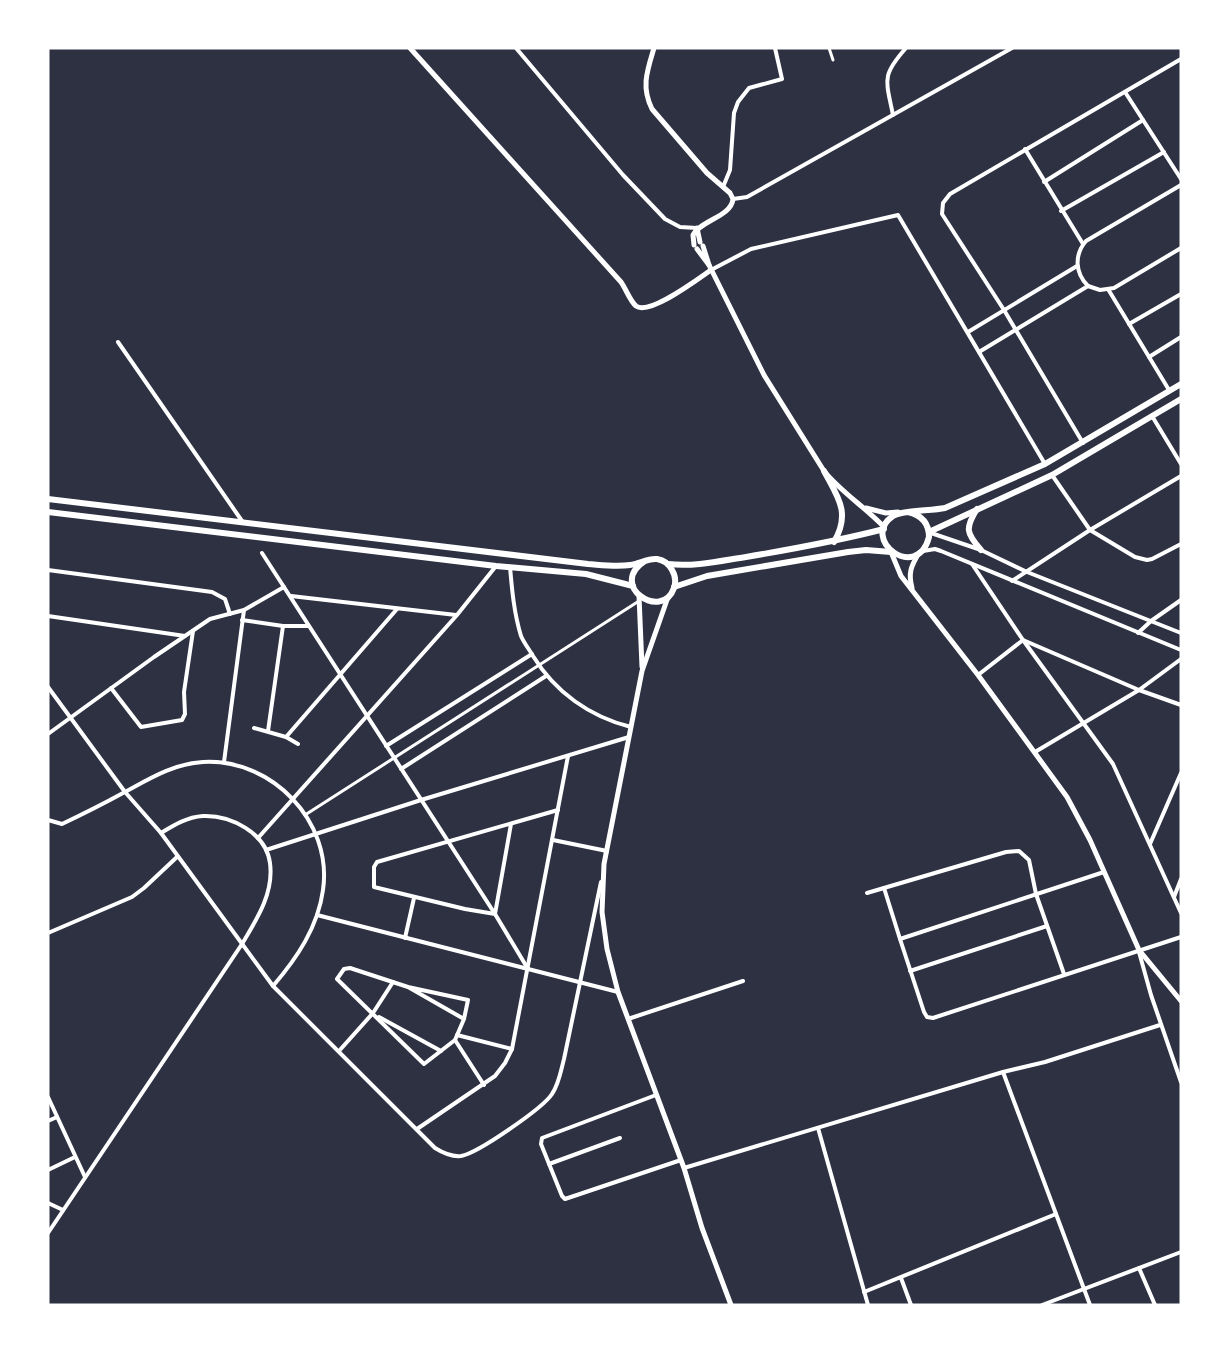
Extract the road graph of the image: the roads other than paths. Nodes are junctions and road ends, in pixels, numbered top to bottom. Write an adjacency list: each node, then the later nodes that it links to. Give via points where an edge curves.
1 (410, 48): 25 (street, via 621,282 637,306 655,306)
2 (516, 48): 21 (street, via 665,219 680,227)
3 (654, 48): 18 (street, via 645,78 648,102)
4 (774, 48): 18 (street, via 782,79 749,88 738,102 730,170)
5 (829, 48): 9 (street)
6 (906, 48): 11 (street, via 889,69)
7 (1012, 48): 11 (street)
8 (1181, 58): 10 (street)
9 (833, 60)
10 (1125, 92): 12 (street); 13 (street)
11 (893, 115): 19 (street, via 747,197)
12 (1143, 120): 14 (street); 16 (street)
13 (1025, 149): 16 (street); 29 (street, via 950,194 941,209)
14 (1164, 152): 15 (street); 20 (street)
15 (1181, 179)
16 (1044, 182): 20 (street)
17 (1181, 185): 22 (street)
18 (723, 188): 19 (street)
19 (733, 199): 21 (street, via 730,208)
20 (1061, 211): 22 (street)
21 (697, 228): 25 (street, via 699,246)
22 (1083, 244): 24 (street)
23 (1181, 248): 27 (street)
24 (1077, 266): 26 (street); 29 (street)
25 (710, 268): 32 (street, via 751,249 898,215); 44 (street, via 764,375)
26 (1088, 286): 27 (street); 31 (street)
27 (1108, 289): 30 (street)
28 (1181, 294): 30 (street)
29 (1004, 310): 31 (street); 32 (street)
30 (1129, 324): 36 (street)
31 (1016, 330): 35 (street); 41 (street)
32 (968, 332): 35 (street)
33 (1181, 337): 36 (street)
34 (118, 342): 53 (street)
35 (979, 352): 42 (street)
36 (1149, 357): 38 (street)
37 (1181, 384): 38 (main road)
38 (1170, 391): 41 (main road)
39 (1181, 399): 40 (main road)
40 (1152, 416): 43 (street); 45 (main road)
41 (1083, 443): 42 (main road)
42 (1046, 464): 52 (main road, via 956,504)
43 (1181, 464)
44 (824, 471): 48 (street); 57 (main road, via 843,516)
45 (1052, 476): 49 (main road); 55 (street)
46 (1181, 476): 55 (street)
47 (48, 500): 53 (main road)
48 (865, 507): 51 (street, via 885,513); 54 (street)
49 (977, 509): 56 (main road); 59 (main road, via 968,530)
50 (48, 512): 66 (main road)
51 (901, 512): 52 (main road); 54 (main road, via 888,520)
52 (908, 512): 56 (main road, via 920,516)
53 (243, 523): 63 (main road, via 588,564 615,566)
54 (884, 528): 57 (main road); 60 (main road, via 884,542)
55 (1090, 530): 58 (street, via 1147,560); 69 (street)
56 (929, 532): 59 (street); 61 (main road)
57 (833, 542): 64 (main road, via 706,563)
58 (1181, 544)
59 (981, 550): 69 (street)
60 (891, 552): 61 (main road, via 905,557); 72 (main road, via 838,554 707,576); 74 (street)
61 (921, 552): 65 (street, via 941,550); 74 (street, via 910,570)
62 (262, 553): 73 (street)
63 (645, 561): 64 (main road); 71 (main road, via 633,574)
64 (668, 564): 72 (main road)
65 (972, 564): 70 (street); 92 (street)
66 (496, 566): 67 (main road); 82 (street)
67 (510, 567): 71 (main road, via 586,574); 94 (street, via 516,617)
68 (48, 570): 81 (street, via 212,592 225,598)
69 (1027, 572): 70 (street); 85 (street)
70 (1012, 581): 89 (street)
71 (633, 586): 77 (main road)
72 (674, 586): 76 (main road)
73 (285, 587): 75 (street); 80 (street)
74 (912, 590): 99 (street)
75 (290, 596): 79 (street); 87 (street)
76 (668, 597): 77 (main road, via 657,602); 97 (street)
77 (639, 598): 96 (street); 97 (street)
78 (1181, 600): 85 (street)
79 (397, 609): 82 (street); 98 (street)
80 (244, 610): 81 (street); 84 (street)
81 (230, 614): 88 (street, via 217,616)
82 (457, 615): 105 (street)
83 (48, 616): 91 (street)
84 (242, 620): 86 (street); 119 (street)
85 (1151, 621): 89 (street); 90 (street)
86 (283, 626): 87 (street); 110 (street)
87 (309, 626): 98 (street)
88 (193, 631): 91 (street); 102 (street, via 182,720 141,728)
89 (1138, 633): 93 (street)
90 (1181, 633)
91 (186, 636): 102 (street)
92 (1023, 640): 99 (street); 103 (street); 107 (street)
93 (1181, 650)
94 (532, 654): 96 (street); 115 (street)
95 (1181, 659): 103 (street)
96 (538, 665): 100 (street); 118 (street)
97 (642, 671): 108 (street)
98 (341, 675): 105 (street); 112 (street)
99 (978, 675): 116 (street)
100 (546, 676): 108 (street, via 589,711); 120 (street)
101 (48, 687): 106 (street)
102 (111, 688): 106 (street)
103 (1139, 690): 104 (street); 107 (street)
104 (1181, 705)
105 (367, 716): 115 (street); 123 (street)
106 (71, 718): 111 (street); 122 (street)
107 (1083, 723): 116 (street); 134 (street, via 1113,765)
108 (631, 727): 113 (street)
109 (254, 729): 110 (street)
110 (268, 731): 112 (street)
111 (48, 734)
112 (286, 737): 114 (street)
113 (629, 737): 117 (street); 136 (street)
114 (298, 744)
115 (387, 746): 118 (street)
116 (1035, 752): 138 (street, via 1072,805)
117 (568, 756): 124 (street); 125 (street)
118 (394, 757): 120 (street); 126 (street)
119 (224, 762): 122 (street, via 174,767); 123 (street, via 264,776)
120 (401, 769): 124 (street)
121 (1181, 772): 134 (street)
122 (125, 792): 127 (street, via 62,824); 129 (street)
123 (292, 798): 126 (street); 131 (street)
124 (421, 800): 130 (street); 133 (street)
125 (558, 810): 128 (street); 132 (street)
126 (306, 815): 130 (street)
127 (48, 820)
128 (511, 824): 133 (street); 147 (street)
129 (161, 833): 131 (street, via 203,816 229,820); 137 (street)
130 (314, 834): 135 (street); 148 (street, via 324,875)
131 (258, 838): 135 (street)
132 (553, 840): 136 (street); 156 (street)
133 (448, 842): 145 (street, via 375,864 374,887); 147 (street)
134 (1150, 844): 144 (street)
135 (266, 850): 154 (street, via 270,863 267,896)
136 (607, 850): 139 (street)
137 (177, 857): 150 (street, via 132,897); 154 (street)
138 (1104, 872): 143 (street); 155 (street)
139 (602, 879): 161 (street); 164 (street, via 607,950)
140 (1181, 879): 144 (street)
141 (884, 888): 142 (street); 143 (street, via 1019,851 1029,860); 153 (street)
142 (867, 893)
143 (1036, 894): 149 (street); 153 (street)
144 (1174, 897): 146 (street)
145 (414, 898): 147 (street); 152 (street)
146 (1181, 913)
147 (495, 914): 156 (street)
148 (317, 915): 152 (street); 162 (street, via 302,946)
149 (1047, 926): 157 (street); 158 (street)
150 (48, 933)
151 (1181, 937): 155 (street)
152 (405, 938): 156 (street)
153 (900, 939): 157 (street)
154 (242, 944): 162 (street); 189 (street)
155 (1139, 950): 158 (street); 165 (street); 169 (street)
156 (528, 969): 161 (street); 171 (street)
157 (910, 971): 158 (street, via 924,1012 933,1018)
158 (1064, 974)
159 (743, 981): 168 (street)
160 (393, 982): 163 (street); 166 (street); 166 (street, via 350,968 337,977)
161 (579, 983): 164 (street); 182 (street, via 559,1079 543,1105 477,1150 461,1156 444,1154)
162 (273, 986): 172 (street)
163 (408, 987): 167 (street); 167 (street, via 468,1000)
164 (618, 993): 168 (street)
165 (1181, 1001)
166 (373, 1013): 172 (street); 173 (street); 173 (street, via 424,1064)
167 (464, 1019): 170 (street)
168 (628, 1019): 177 (street)
169 (1160, 1025): 174 (street); 175 (street)
170 (456, 1038): 171 (street); 173 (street); 176 (street)
171 (512, 1049): 176 (street, via 501,1069)
172 (339, 1051): 182 (street)
173 (441, 1051)
174 (1003, 1072): 181 (street); 192 (street)
175 (1181, 1083)
176 (484, 1085): 182 (street)
177 (656, 1095): 185 (street); 186 (street, via 542,1138)
178 (48, 1097): 179 (street)
179 (57, 1117): 180 (street); 184 (street)
180 (48, 1121)
181 (818, 1128): 187 (street); 198 (street)
182 (417, 1129)
183 (620, 1138): 186 (street)
184 (75, 1158): 188 (street); 189 (street)
185 (681, 1160): 186 (street, via 565,1199); 187 (street)
186 (549, 1164)
187 (684, 1168): 199 (street)
188 (48, 1170)
189 (85, 1177): 191 (street)
190 (48, 1203): 191 (street)
191 (63, 1210): 193 (street)
192 (1056, 1214): 196 (street); 197 (street)
193 (48, 1233)
194 (1181, 1254): 195 (street)
195 (1139, 1268): 197 (street); 204 (street)
196 (901, 1278): 198 (street); 201 (street)
197 (1083, 1288): 202 (street); 203 (street)
198 (864, 1292): 200 (street)
199 (731, 1305)
200 (867, 1305)
201 (910, 1305)
202 (1042, 1305)
203 (1090, 1305)
204 (1155, 1305)

